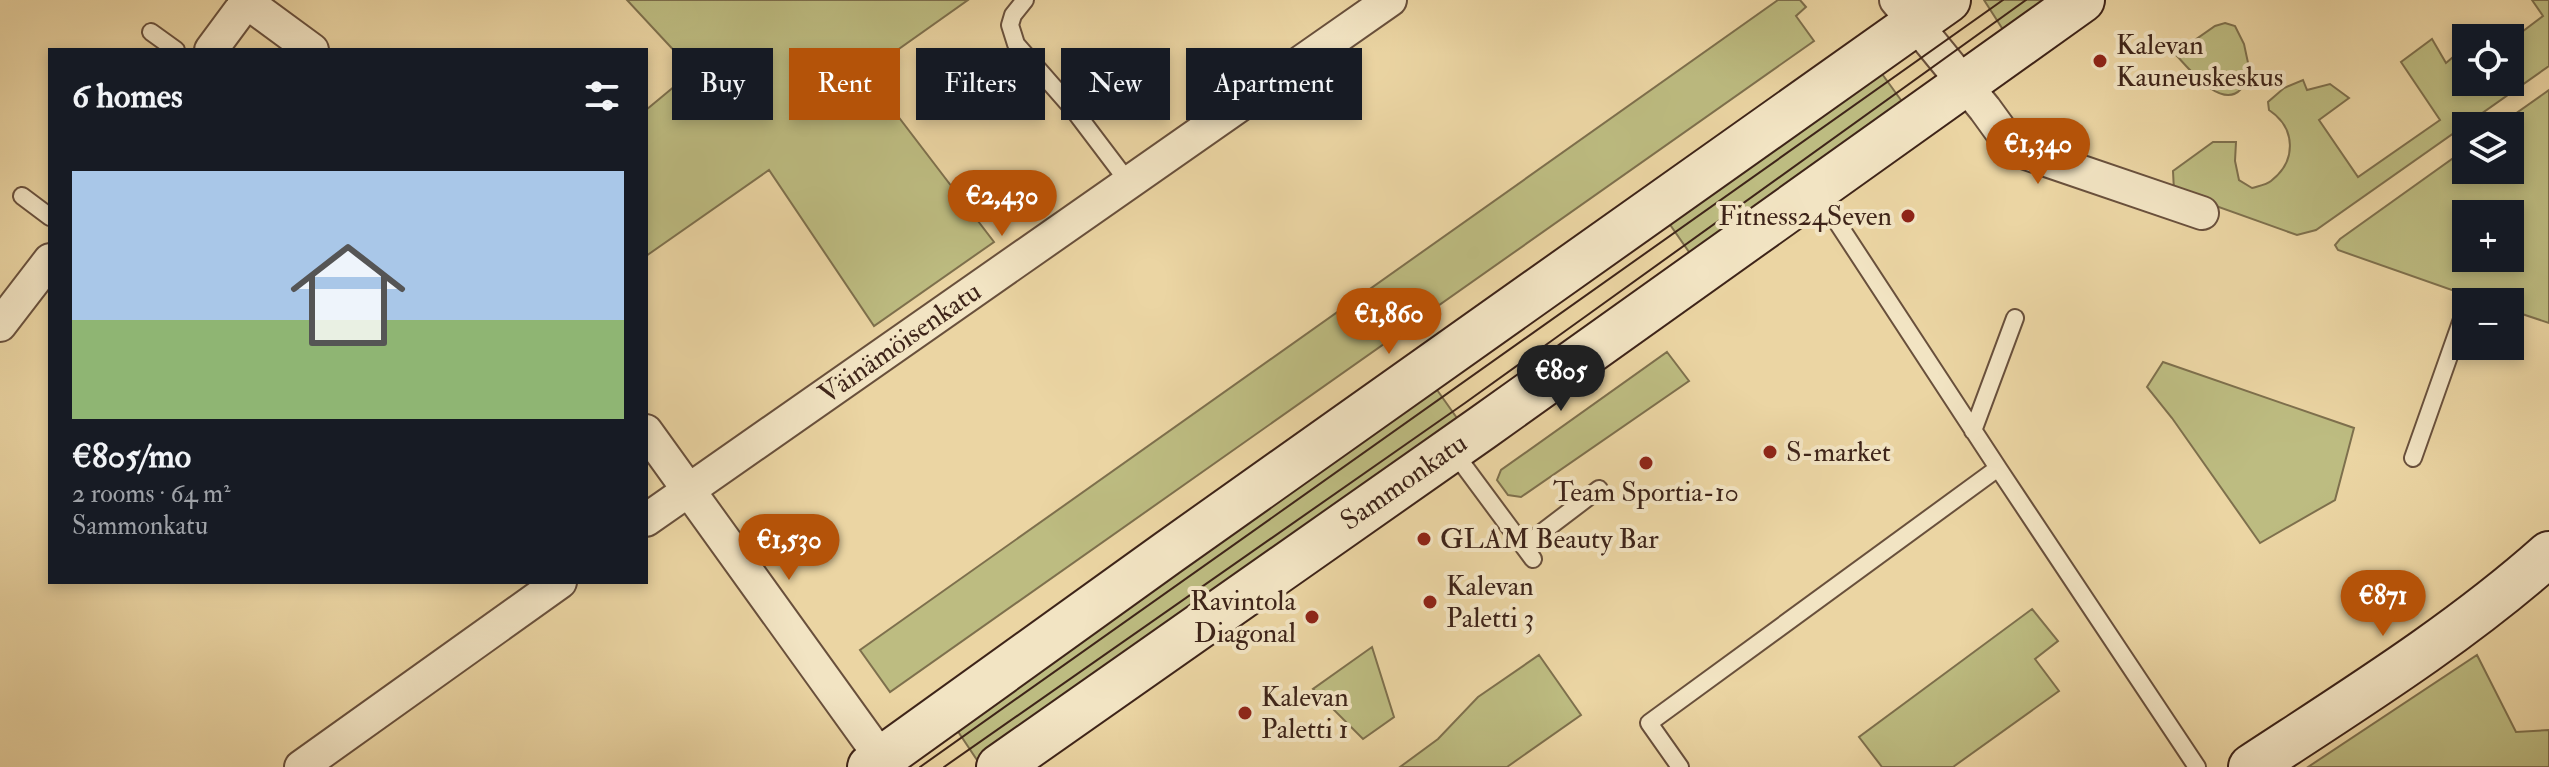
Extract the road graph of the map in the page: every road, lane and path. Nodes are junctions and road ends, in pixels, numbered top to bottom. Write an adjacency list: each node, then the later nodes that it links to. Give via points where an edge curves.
1 (1025, 0): 11 (lane, via 1010,25 1016,44)
2 (1390, 0): 11 (street, Väinämöisenkatu)
3 (2082, 0): 10 (main road, Sammonkatu)
4 (246, 1): 8 (street); 9 (street)
5 (1919, 8): 10 (street); 30 (main road)
6 (151, 32): 7 (lane)
7 (173, 48)
8 (212, 48)
9 (309, 48)
10 (1954, 71): 12 (main road, Sammonkatu); 14 (street, via 2014,149)
11 (1129, 183): 26 (street, Väinämöisenkatu)
12 (1816, 190): 20 (lane); 22 (main road, Sammonkatu)
13 (22, 196): 15 (lane)
14 (2202, 213)
15 (48, 216)
16 (48, 263): 18 (street)
17 (2015, 318): 20 (lane)
18 (0, 325)
19 (2452, 348): 23 (lane)
20 (1973, 431): 24 (lane)
21 (648, 434): 26 (street)
22 (1452, 449): 25 (lane, via 1529,552); 32 (main road, Sammonkatu)
23 (2413, 458)
24 (1998, 468): 33 (lane, via 1649,723); 34 (lane)
25 (1599, 489)
26 (688, 490): 27 (street, Väinämöisenkatu); 30 (street)
27 (648, 519)
28 (2549, 554): 35 (main road, via 2488,605)
29 (557, 584): 31 (street)
30 (880, 764)
31 (301, 767)
32 (999, 767)
33 (1680, 767)
34 (2197, 767)
35 (2251, 767)

